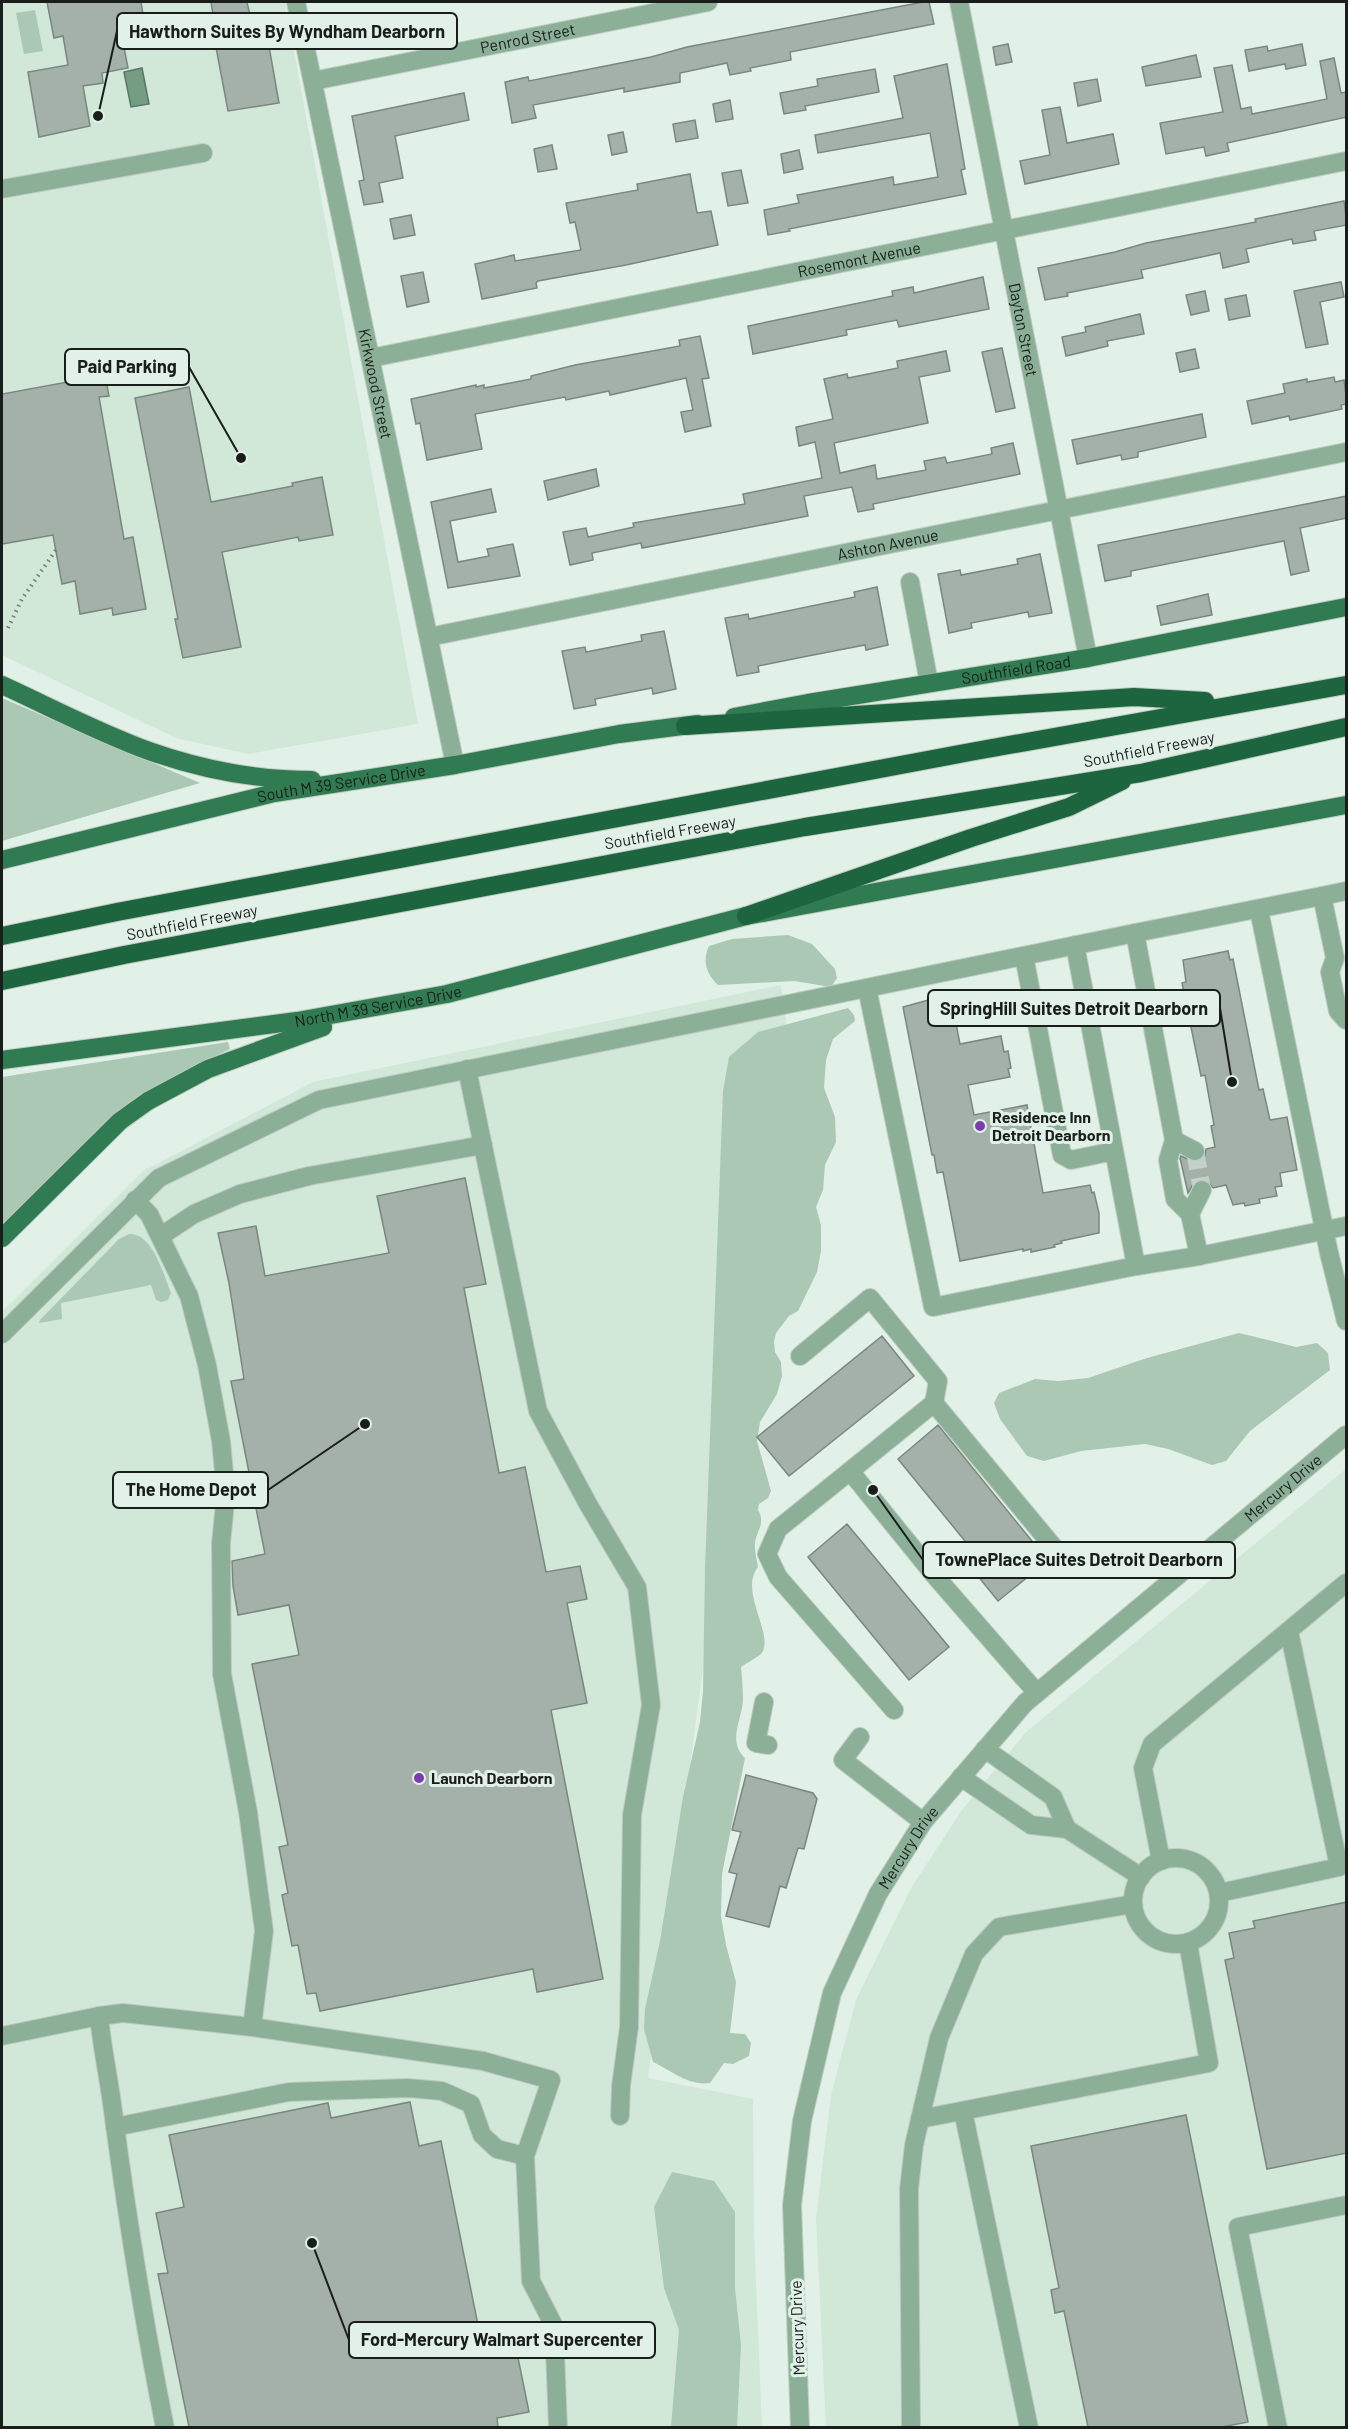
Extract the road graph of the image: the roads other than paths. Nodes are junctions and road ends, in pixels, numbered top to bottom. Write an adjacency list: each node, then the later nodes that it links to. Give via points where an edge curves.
1 (296, 2): 4 (street, Kirkwood Street)
2 (708, 2): 4 (street, Penrod Street)
3 (959, 2): 8 (street, Dayton Street)
4 (313, 81): 9 (street, Kirkwood Street)
5 (202, 153): 7 (street)
6 (1347, 161): 8 (street, Rosemont Avenue)
7 (2, 189)
8 (1004, 231): 9 (street, Rosemont Avenue); 11 (street, Dayton Street)
9 (371, 358): 14 (street, Kirkwood Street)
10 (1347, 452): 11 (street, Ashton Avenue)
11 (1059, 511): 14 (street, Ashton Avenue); 15 (street, Dayton Street)
12 (910, 582): 16 (street)
13 (1347, 607): 15 (main road, Southfield Road)
14 (429, 638): 22 (street, Kirkwood Street)
15 (1088, 658): 16 (main road, Southfield Road)
16 (929, 683): 20 (main road, Southfield Road)
17 (2, 684): 24 (main road, via 112,736 186,762 301,780)
18 (1347, 685): 19 (highway, Southfield Freeway)
19 (1234, 703): 20 (highway, via 1134,697); 32 (highway, Southfield Freeway)
20 (686, 726): 22 (main road, South M 39 Service Drive, via 619,734)
21 (1347, 727): 23 (highway, Southfield Freeway)
22 (455, 765): 24 (main road, South M 39 Service Drive)
23 (1140, 772): 30 (highway, via 1069,807); 36 (highway, Southfield Freeway, via 734,840)
24 (356, 780): 26 (main road, South M 39 Service Drive, via 274,793)
25 (1347, 805): 30 (main road)
26 (2, 860)
27 (1347, 891): 28 (street)
28 (1322, 896): 29 (street); 35 (street)
29 (1259, 910): 31 (street); 50 (street)
30 (746, 916): 38 (main road, North M 39 Service Drive)
31 (1135, 933): 33 (street); 42 (street)
32 (2, 936)
33 (1075, 945): 34 (street); 44 (street)
34 (1024, 956): 37 (street); 44 (street, via 1062,1155 1071,1160)
35 (1341, 965): 39 (street, via 1330,972 1338,1011)
36 (2, 981)
37 (867, 988): 41 (street); 54 (street, via 933,1307)
38 (447, 994): 40 (main road, North M 39 Service Drive, via 297,1022); 52 (main road, via 306,1031 208,1069 164,1091 120,1121)
39 (1347, 1020)
40 (2, 1060)
41 (467, 1070): 43 (street); 47 (street, via 319,1100 159,1178)
42 (1174, 1140): 45 (street); 48 (street, via 1168,1160 1175,1199)
43 (483, 1145): 51 (street, via 309,1176 240,1194 194,1214); 82 (street, via 538,1411 637,1587 651,1705 632,1815 628,2027)
44 (1114, 1151): 54 (street)
45 (1195, 1151)
46 (1202, 1190): 48 (street)
47 (135, 1200): 51 (street, via 149,1214); 56 (street)
48 (1190, 1214): 53 (street)
49 (1347, 1226): 50 (street)
50 (1325, 1231): 53 (street); 55 (street)
51 (161, 1236): 79 (street, via 189,1296 221,1442 226,1494 221,1543 222,1674 250,1822 264,1931)
52 (2, 1238)
53 (1199, 1256): 54 (street)
54 (1136, 1266)
55 (1345, 1312)
56 (2, 1334)
57 (800, 1356): 58 (street, via 870,1298 938,1381)
58 (934, 1403): 60 (street); 61 (street)
59 (1347, 1435): 64 (street, Mercury Drive)
60 (850, 1471): 64 (street); 66 (street, via 778,1529 767,1554 778,1577)
61 (1061, 1556)
62 (1347, 1583): 63 (street)
63 (1289, 1631): 73 (street, via 1152,1744 1143,1768); 75 (street, via 1339,1867)
64 (1037, 1693): 69 (street, Mercury Drive)
65 (764, 1702): 68 (street, via 756,1743)
66 (894, 1710)
67 (861, 1737): 71 (street, via 836,1758)
68 (768, 1745)
69 (985, 1749): 70 (street, Mercury Drive); 72 (street, via 1053,1797)
70 (962, 1777): 71 (street, Mercury Drive); 72 (street, via 1031,1826)
71 (923, 1822): 89 (street, Mercury Drive, via 878,1894 832,1993 802,2121 792,2205)
72 (1067, 1829): 74 (street)
73 (1161, 1861): 74 (street); 75 (street, via 1183,1858 1197,1862 1208,1871)
74 (1141, 1877): 76 (street)
75 (1219, 1893): 77 (street, via 1218,1913 1212,1926 1202,1937)
76 (1133, 1904): 77 (street, via 1149,1935 1174,1945); 83 (street, via 999,1927 974,1954 960,1986 939,2038)
77 (1188, 1943): 81 (street, via 1209,2063)
78 (99, 2016): 79 (street, via 123,2013); 80 (street); 84 (street)
79 (252, 2026): 85 (street, via 483,2061 551,2080)
80 (2, 2036)
81 (963, 2111): 83 (street); 91 (street)
82 (620, 2116)
83 (920, 2120): 90 (street, via 909,2189)
84 (115, 2127): 85 (street, via 289,2092 408,2088 442,2091 471,2104 482,2135 497,2149); 87 (street, via 132,2248)
85 (525, 2156): 88 (street, via 531,2281 555,2326)
86 (1347, 2205): 92 (street, via 1238,2228)
87 (165, 2427)
88 (558, 2427)
89 (800, 2427)
90 (911, 2427)
91 (1029, 2427)
92 (1278, 2427)

